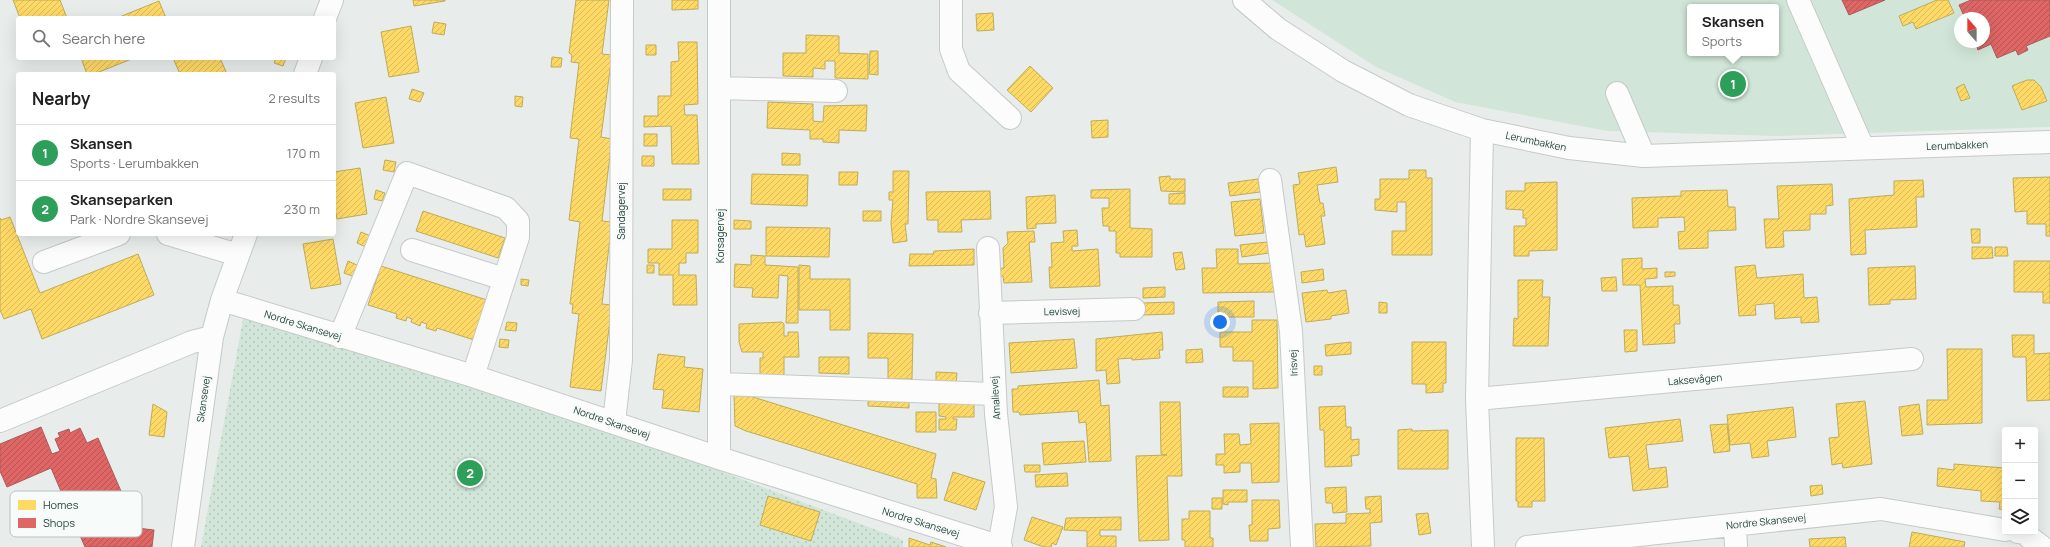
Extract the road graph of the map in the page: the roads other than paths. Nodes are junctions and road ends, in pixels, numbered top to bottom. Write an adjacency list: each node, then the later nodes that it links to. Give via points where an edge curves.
1 (332, 0): 7 (street)
2 (622, 0): 38 (street, Sandagervej, via 621,360)
3 (719, 0): 10 (street, Korsagervej)
4 (951, 0): 13 (street, via 951,49 958,72)
5 (1244, 0): 14 (street, Lerumbakken, via 1278,29 1343,71 1409,105)
6 (1798, 0): 16 (street)
7 (326, 16)
8 (310, 60): 9 (street)
9 (306, 72)
10 (719, 88): 11 (street); 34 (street, Korsagervej)
11 (836, 91)
12 (1617, 93): 17 (street)
13 (1010, 118)
14 (1482, 130): 17 (street, Lerumbakken, via 1569,148); 36 (street)
15 (2050, 142): 16 (street, Lerumbakken)
16 (1863, 148): 17 (street, Lerumbakken)
17 (1644, 156)
18 (1270, 180): 45 (street, Irisvej, via 1291,331)
19 (115, 236): 25 (street)
20 (175, 236): 24 (street)
21 (245, 236): 24 (street, Skansevej)
22 (988, 248): 29 (street, Amalievej)
23 (412, 250): 26 (street)
24 (238, 255): 27 (street, Skansevej)
25 (44, 262)
26 (504, 279): 30 (street, via 518,237 518,221 506,208 407,173); 33 (street)
27 (222, 300): 30 (street, Nordre Skansevej); 31 (street, Skansevej)
28 (1134, 309): 29 (street, Levisvej)
29 (990, 313): 35 (street, Amalievej)
30 (340, 336): 33 (street, Nordre Skansevej)
31 (212, 337): 37 (street, via 192,342); 43 (street, Skansevej)
32 (1912, 358): 36 (street, Laksevågen)
33 (473, 376): 38 (street, Nordre Skansevej)
34 (720, 384): 35 (street); 39 (street, Korsagervej)
35 (994, 394): 44 (street, Amalievej, via 1006,507)
36 (1477, 399): 46 (street)
37 (0, 421)
38 (614, 422): 39 (street, Nordre Skansevej)
39 (720, 458): 44 (street, Nordre Skansevej)
40 (1735, 525): 41 (street, Nordre Skansevej, via 1881,509); 47 (street, Nordre Skansevej); 48 (street)
41 (2002, 529)
42 (2027, 535): 49 (street)
43 (183, 547)
44 (1000, 547)
45 (1302, 547)
46 (1483, 547)
47 (1527, 547)
48 (1736, 547)
49 (2042, 547)

